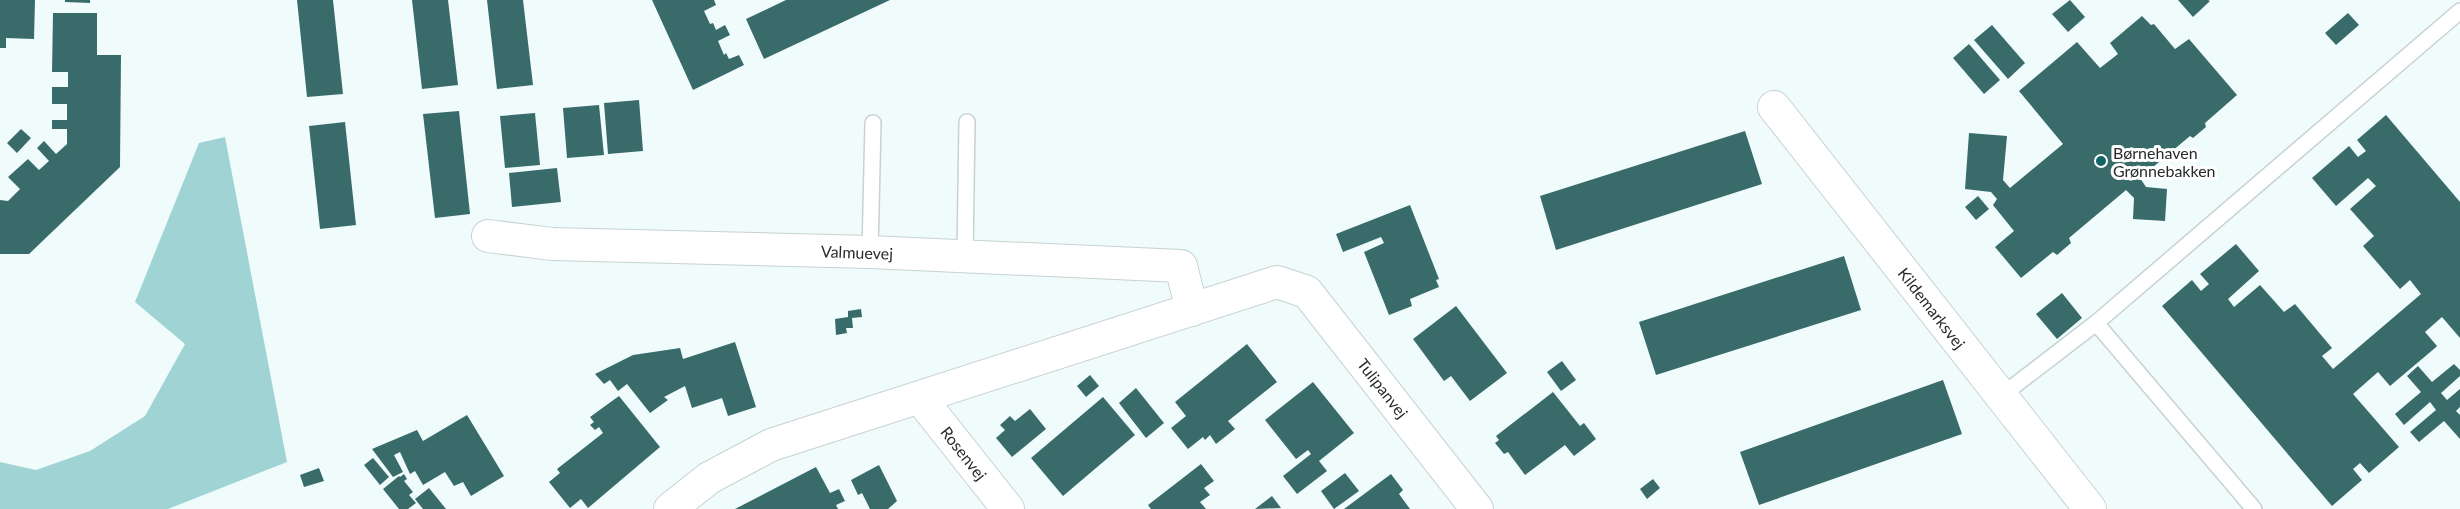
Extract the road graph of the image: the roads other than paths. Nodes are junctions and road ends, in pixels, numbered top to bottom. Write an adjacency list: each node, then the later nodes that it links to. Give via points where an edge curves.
1 (2460, 11): 9 (lane)
2 (1774, 106): 10 (street, Kildemarksvej)
3 (967, 122): 7 (lane)
4 (873, 123): 6 (lane)
5 (488, 236): 6 (street, Valmuevej, via 552,244)
6 (870, 252): 7 (street, Valmuevej)
7 (965, 256): 8 (street, Valmuevej, via 1181,266)
8 (1192, 310): 11 (street); 14 (street, Tulipanvej, via 1277,282 1307,292)
9 (2096, 322): 10 (lane); 16 (lane)
10 (2001, 396): 15 (street, Kildemarksvej)
11 (920, 398): 12 (street, via 771,445 709,478); 13 (street, Rosenvej)
12 (670, 509)
13 (1008, 509)
14 (1477, 509)
15 (2090, 509)
16 (2254, 509)

